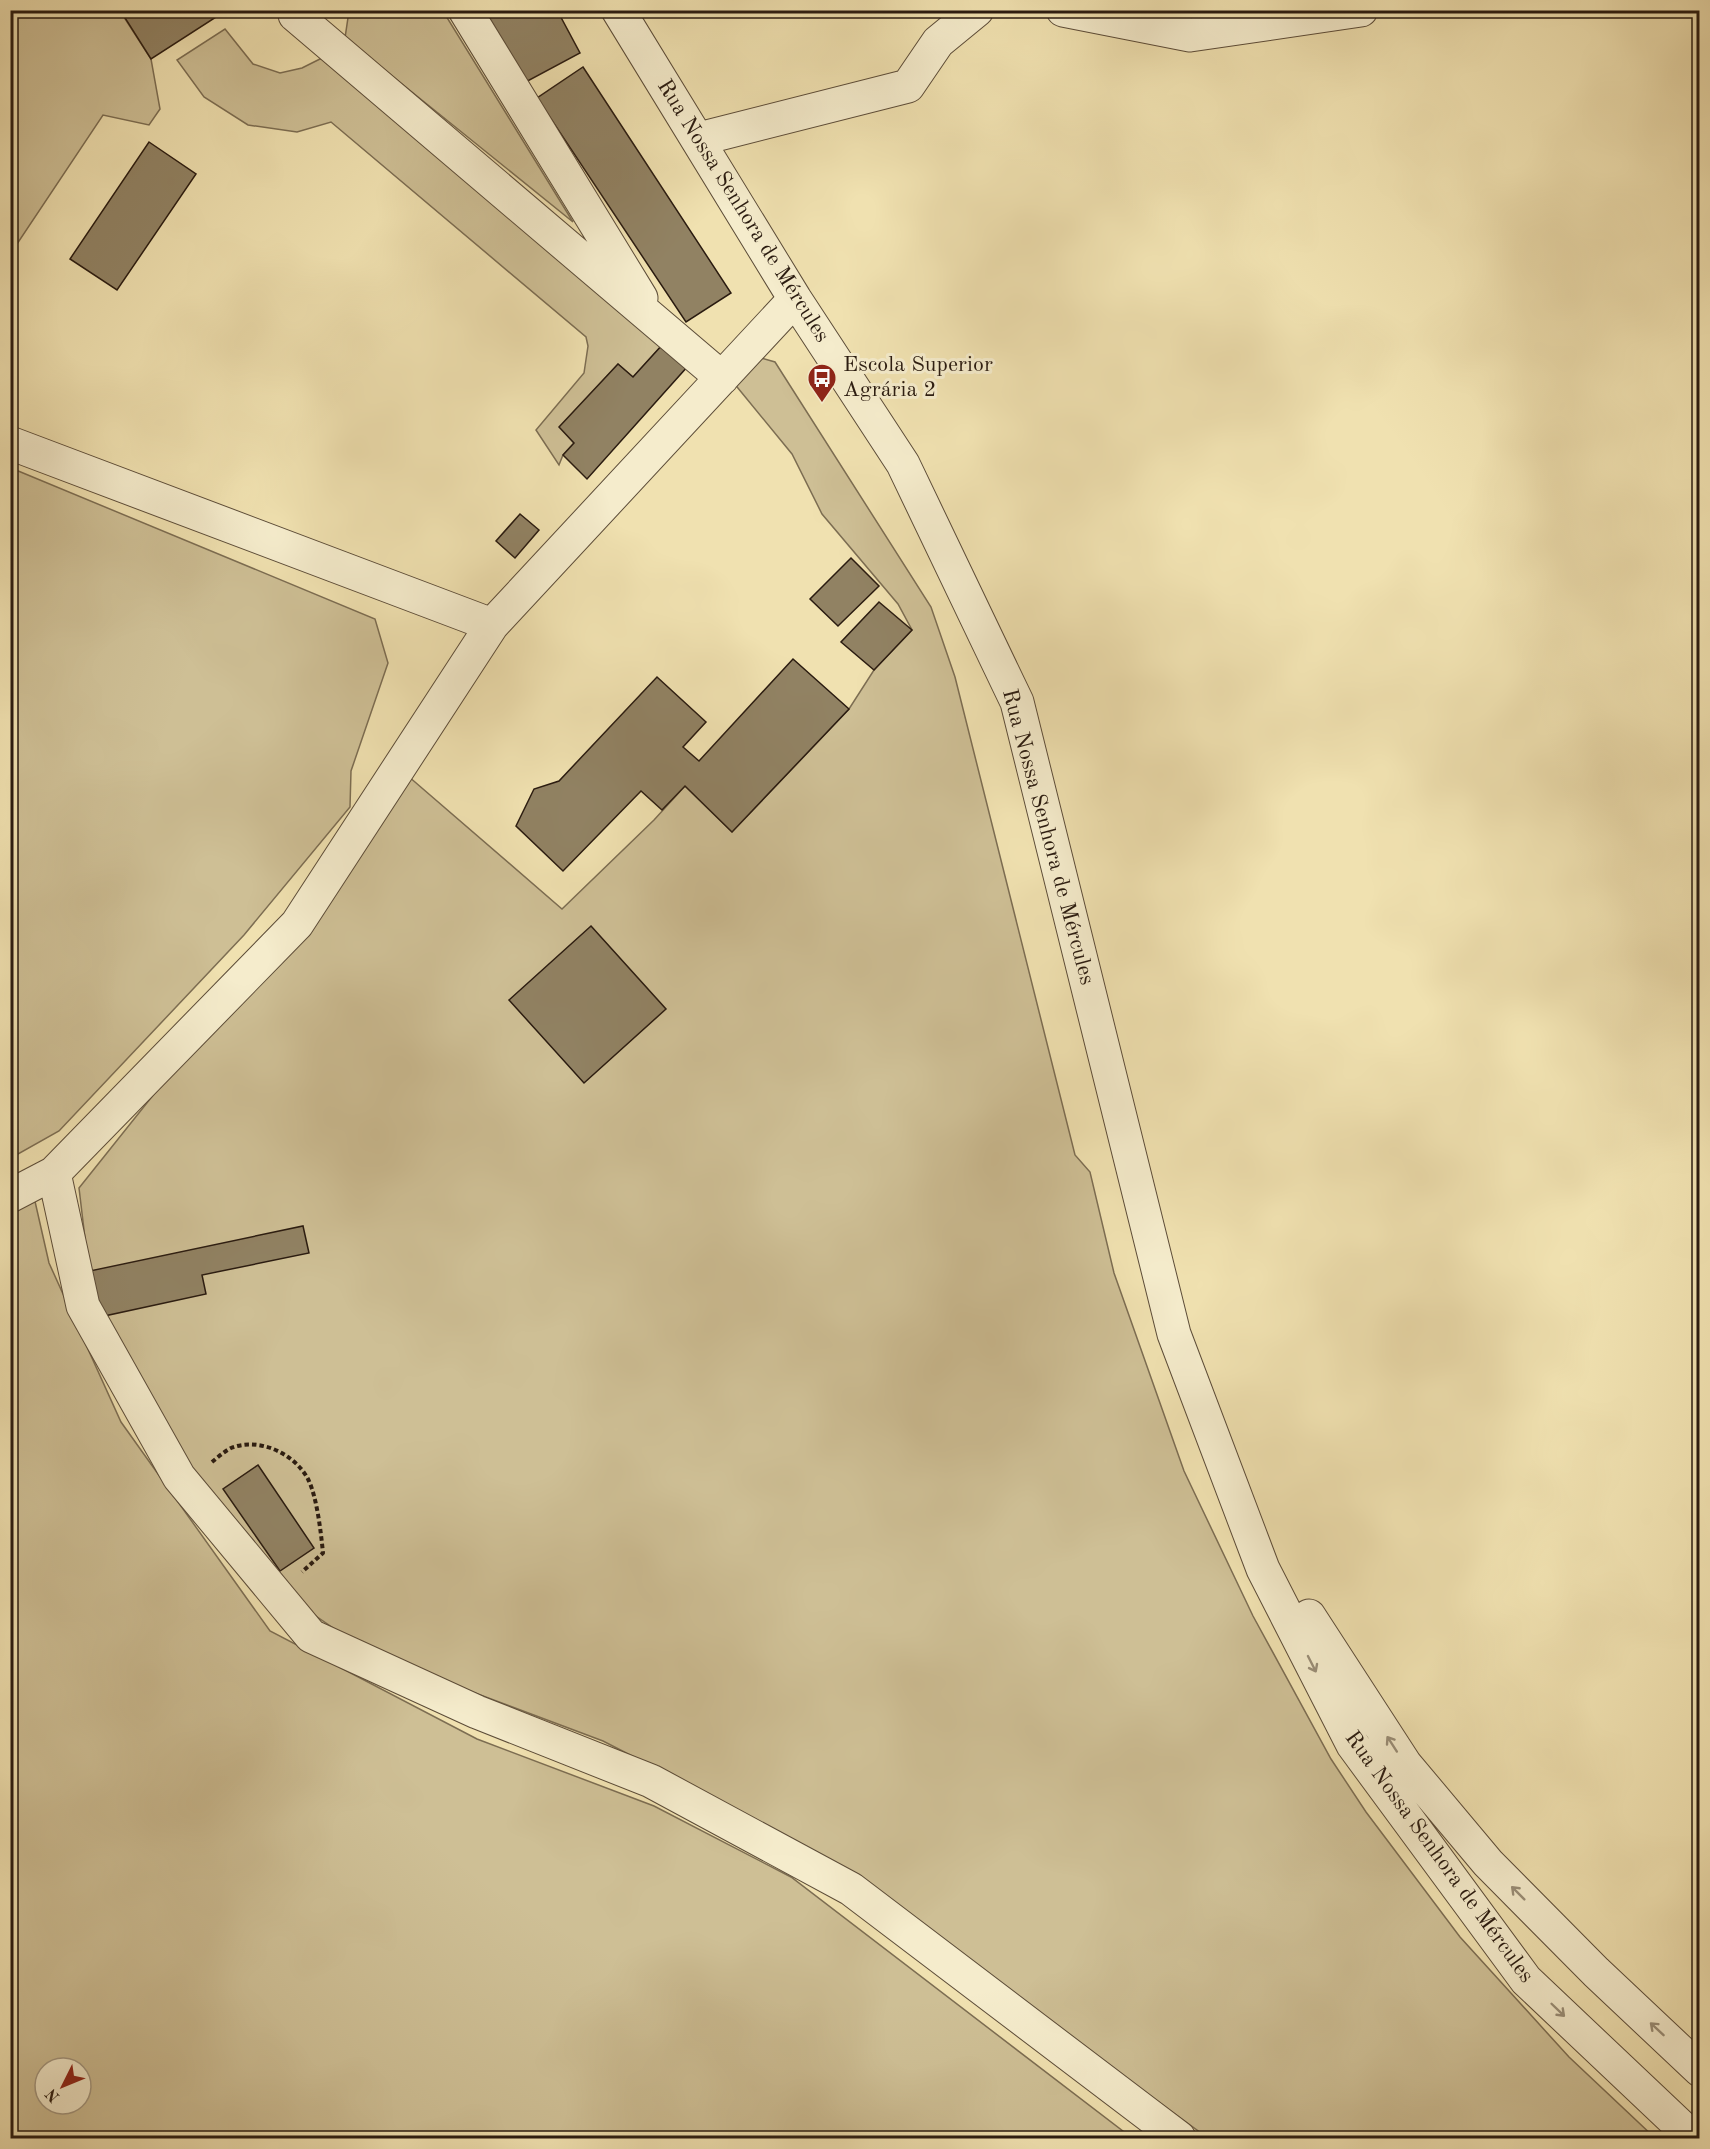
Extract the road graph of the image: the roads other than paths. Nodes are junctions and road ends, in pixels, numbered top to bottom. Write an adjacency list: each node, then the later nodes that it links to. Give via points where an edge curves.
1 (300, 10): 10 (street, via 295,15)
2 (465, 10): 10 (street)
3 (618, 10): 8 (street, Rua Nossa Senhora de Mércules)
4 (976, 10): 8 (street, via 938,42 908,86)
5 (1063, 10): 7 (street)
6 (1361, 10): 7 (street, via 1190,35)
7 (1168, 20)
8 (699, 139): 9 (street, Rua Nossa Senhora de Mércules)
9 (795, 299): 11 (street); 16 (street, Rua Nossa Senhora de Mércules, via 903,464 1017,702 1174,1334)
10 (655, 321): 11 (street)
11 (722, 378): 13 (street)
12 (10, 443): 13 (street)
13 (492, 625): 14 (street, via 297,924)
14 (54, 1173): 15 (street); 18 (street, via 83,1306 179,1477 311,1636 477,1712 651,1781 851,1889)
15 (10, 1196)
16 (1235, 1496): 17 (street, Rua Nossa Senhora de Mércules, one-way to 16, via 1488,1863 1405,1764); 19 (street, Rua Nossa Senhora de Mércules, one-way to 19, via 1263,1569 1353,1745 1527,1980)
17 (1700, 2070)
18 (1179, 2139)
19 (1693, 2139)

